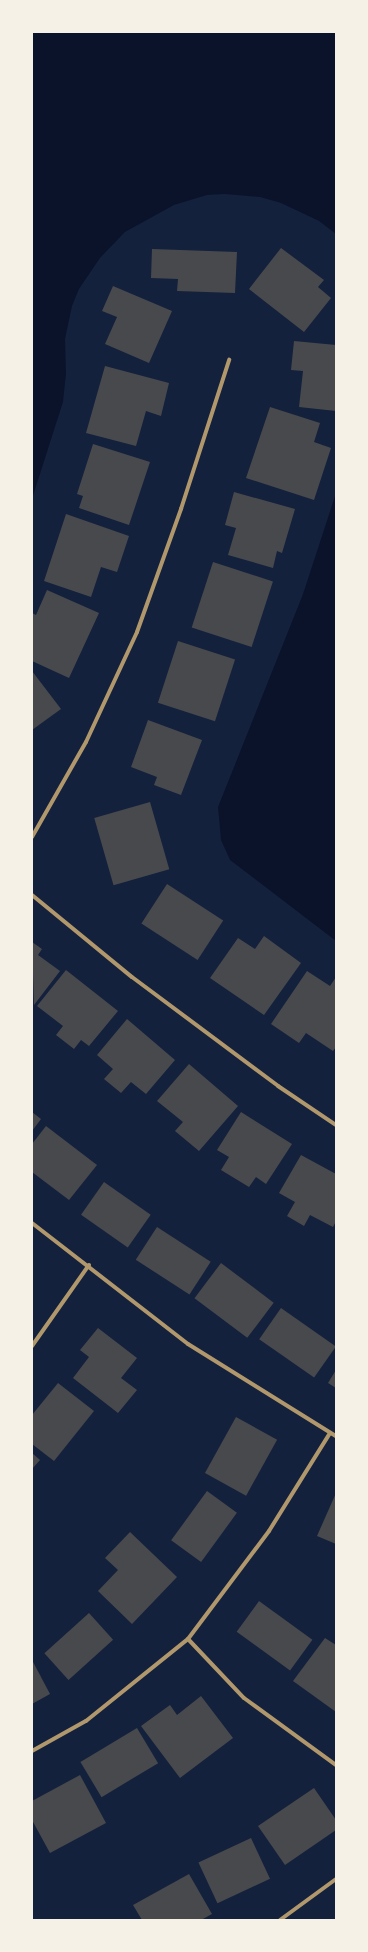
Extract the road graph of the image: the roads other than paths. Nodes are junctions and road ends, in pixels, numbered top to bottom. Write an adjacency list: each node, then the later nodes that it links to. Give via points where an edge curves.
1 (229, 360): 2 (street, via 137,632 86,742)
2 (32, 837)
3 (32, 895): 4 (street, via 132,977 278,1086)
4 (336, 1124)
5 (32, 1223): 6 (street)
6 (89, 1265): 7 (street); 8 (street, via 188,1344)
7 (32, 1346)
8 (330, 1432): 9 (street); 10 (street, via 269,1531)
9 (336, 1436)
10 (188, 1639): 11 (street, via 86,1721); 12 (street, via 244,1698)
11 (32, 1751)
12 (336, 1765)
13 (336, 1879): 14 (street)
14 (280, 1920)

